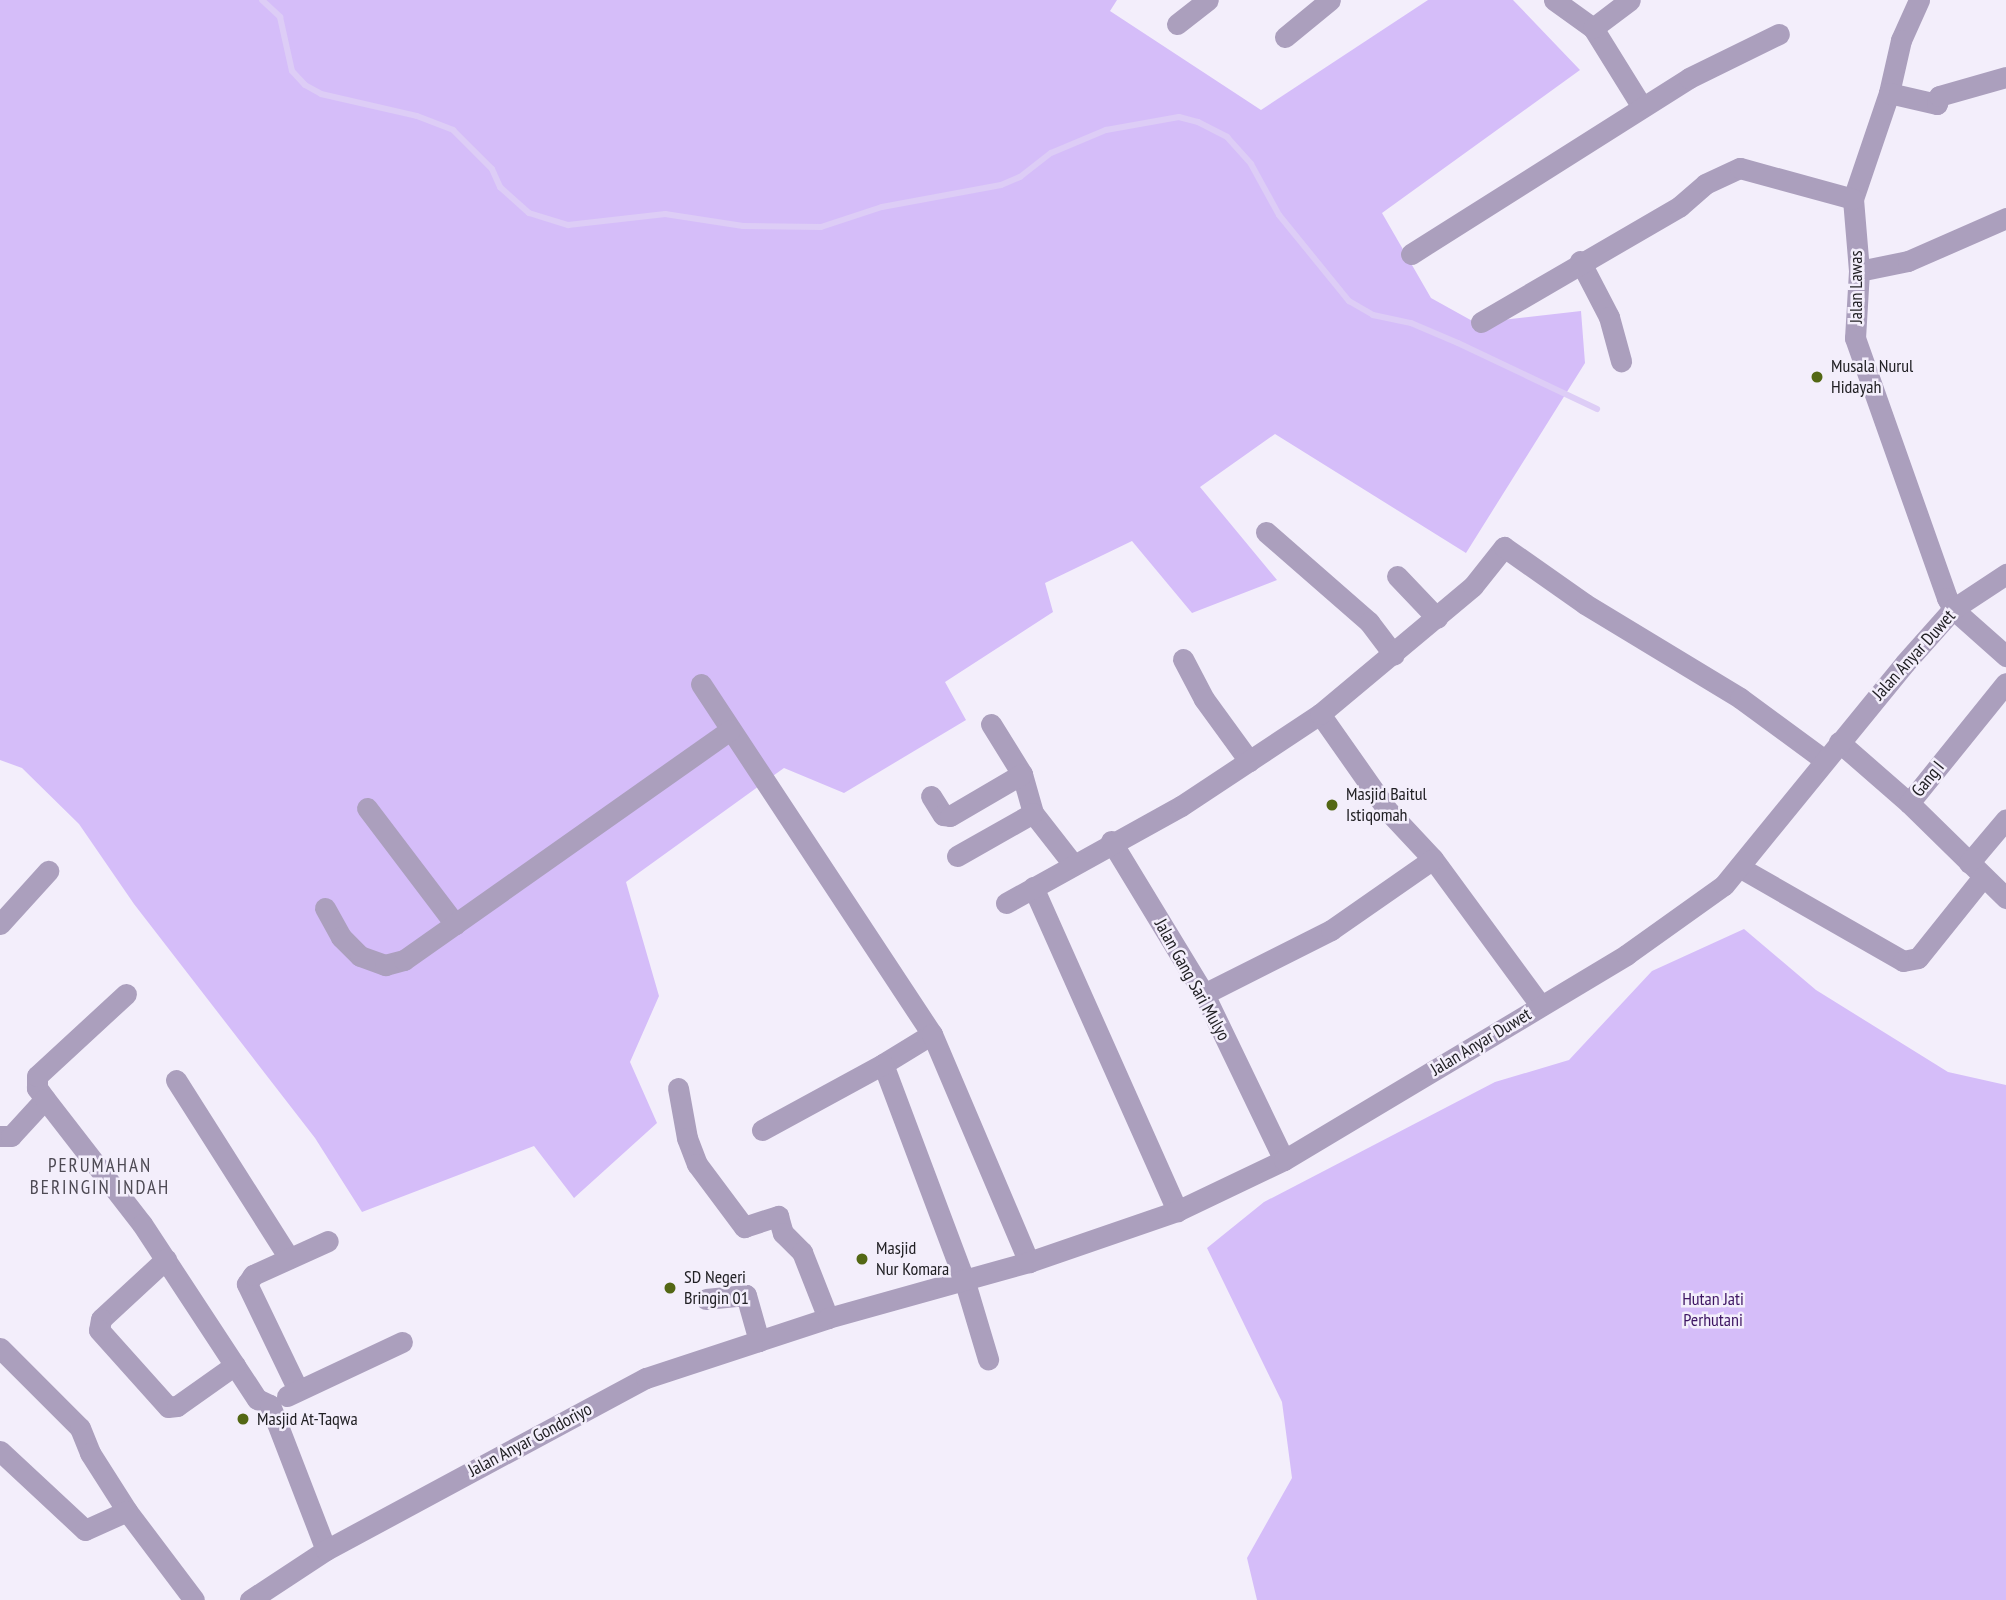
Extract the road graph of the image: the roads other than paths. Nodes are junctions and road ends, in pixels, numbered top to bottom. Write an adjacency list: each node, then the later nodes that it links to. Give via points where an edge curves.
1 (1208, 0): 6 (street)
2 (1330, 0): 9 (street)
3 (1554, 0): 7 (street)
4 (1630, 0): 7 (street)
5 (1919, 0): 11 (street, Jalan Lawas, via 1900,40)
6 (1177, 24)
7 (1593, 28): 12 (street)
8 (1779, 34): 12 (street)
9 (1285, 37)
10 (2006, 78): 11 (street, via 1939,96 1937,104)
11 (1889, 93): 13 (street, Jalan Lawas)
12 (1642, 107): 15 (street)
13 (1853, 199): 16 (street, via 1740,168 1704,184 1680,206); 17 (street, Jalan Lawas)
14 (2006, 218): 17 (street, via 1908,261)
15 (1411, 254)
16 (1580, 261): 18 (street); 19 (street, via 1609,317)
17 (1858, 271): 23 (street, Jalan Lawas, via 1855,338)
18 (1481, 322)
19 (1620, 361)
20 (1266, 532): 25 (street, via 1369,622)
21 (2006, 574): 23 (street, Jalan Anyar Duwet)
22 (1397, 576): 24 (street)
23 (1953, 609): 26 (street); 33 (street, Jalan Anyar Duwet)
24 (1437, 618): 25 (street); 34 (street, via 1473,586 1504,547 1585,604 1740,698)
25 (1394, 655): 30 (street)
26 (2006, 656)
27 (1183, 659): 35 (street, via 1204,699)
28 (2006, 683): 38 (street, Gang I)
29 (701, 684): 32 (street)
30 (1320, 713): 35 (street); 44 (street, via 1389,812)
31 (991, 724): 36 (street)
32 (730, 730): 54 (street); 58 (street)
33 (1839, 743): 34 (street, Jalan Anyar Duwet); 38 (street, Gang I)
34 (1824, 759): 46 (street, Jalan Anyar Duwet)
35 (1249, 761): 42 (street, via 1181,806)
36 (1022, 774): 37 (street, via 950,816 943,815); 40 (street)
37 (931, 796)
38 (1909, 803): 47 (street)
39 (367, 808): 54 (street)
40 (1033, 813): 43 (street); 45 (street)
41 (2006, 819): 47 (street)
42 (1111, 842): 45 (street); 56 (street, Jalan Gang Sari Mulyo)
43 (957, 856)
44 (1433, 859): 56 (street, via 1331,930); 57 (street)
45 (1072, 863): 49 (street)
46 (1739, 867): 47 (street, via 1903,961 1918,958); 57 (street, Jalan Anyar Duwet, via 1724,885 1626,955)
47 (1976, 870): 50 (street)
48 (48, 871): 53 (street)
49 (1032, 887): 51 (street); 66 (street)
50 (2006, 898)
51 (1006, 903)
52 (325, 908): 54 (street, via 350,947 377,964 404,960)
53 (0, 924)
54 (456, 924)
55 (126, 994): 62 (street, via 37,1076 37,1088)
56 (1204, 994): 65 (street, Jalan Gang Sari Mulyo)
57 (1541, 1006): 65 (street, Jalan Anyar Duwet)
58 (932, 1034): 59 (street); 70 (street)
59 (883, 1064): 63 (street); 71 (street)
60 (176, 1080): 68 (street)
61 (678, 1088): 73 (street, via 697,1164 744,1227 778,1216 783,1233 802,1252)
62 (45, 1100): 64 (street, via 11,1136); 69 (street)
63 (762, 1130)
64 (0, 1136)
65 (1284, 1160): 66 (street, Jalan Anyar Duwet)
66 (1177, 1211): 70 (street, Jalan Anyar Duwet)
67 (328, 1241): 68 (street)
68 (289, 1258): 79 (street, via 253,1275 247,1284)
69 (166, 1259): 78 (street); 78 (street, via 102,1319 99,1330 168,1407 177,1406)
70 (1029, 1262): 71 (street, Jalan Anyar Duwet)
71 (964, 1279): 73 (street, Jalan Anyar Duwet); 77 (street)
72 (706, 1299): 74 (street, via 746,1295)
73 (828, 1318): 74 (street, Jalan Anyar Gondoriyo)
74 (759, 1341): 83 (street, Jalan Anyar Gondoriyo, via 646,1378)
75 (402, 1342): 79 (street)
76 (0, 1348): 82 (street, via 80,1428)
77 (988, 1359)
78 (235, 1365): 80 (street, via 257,1399)
79 (298, 1390): 80 (street)
80 (270, 1405): 83 (street)
81 (0, 1451): 82 (street, via 85,1530)
82 (127, 1511): 84 (street)
83 (326, 1550): 85 (street, Jalan Anyar Gondoriyo)
84 (194, 1600)
85 (250, 1600)

